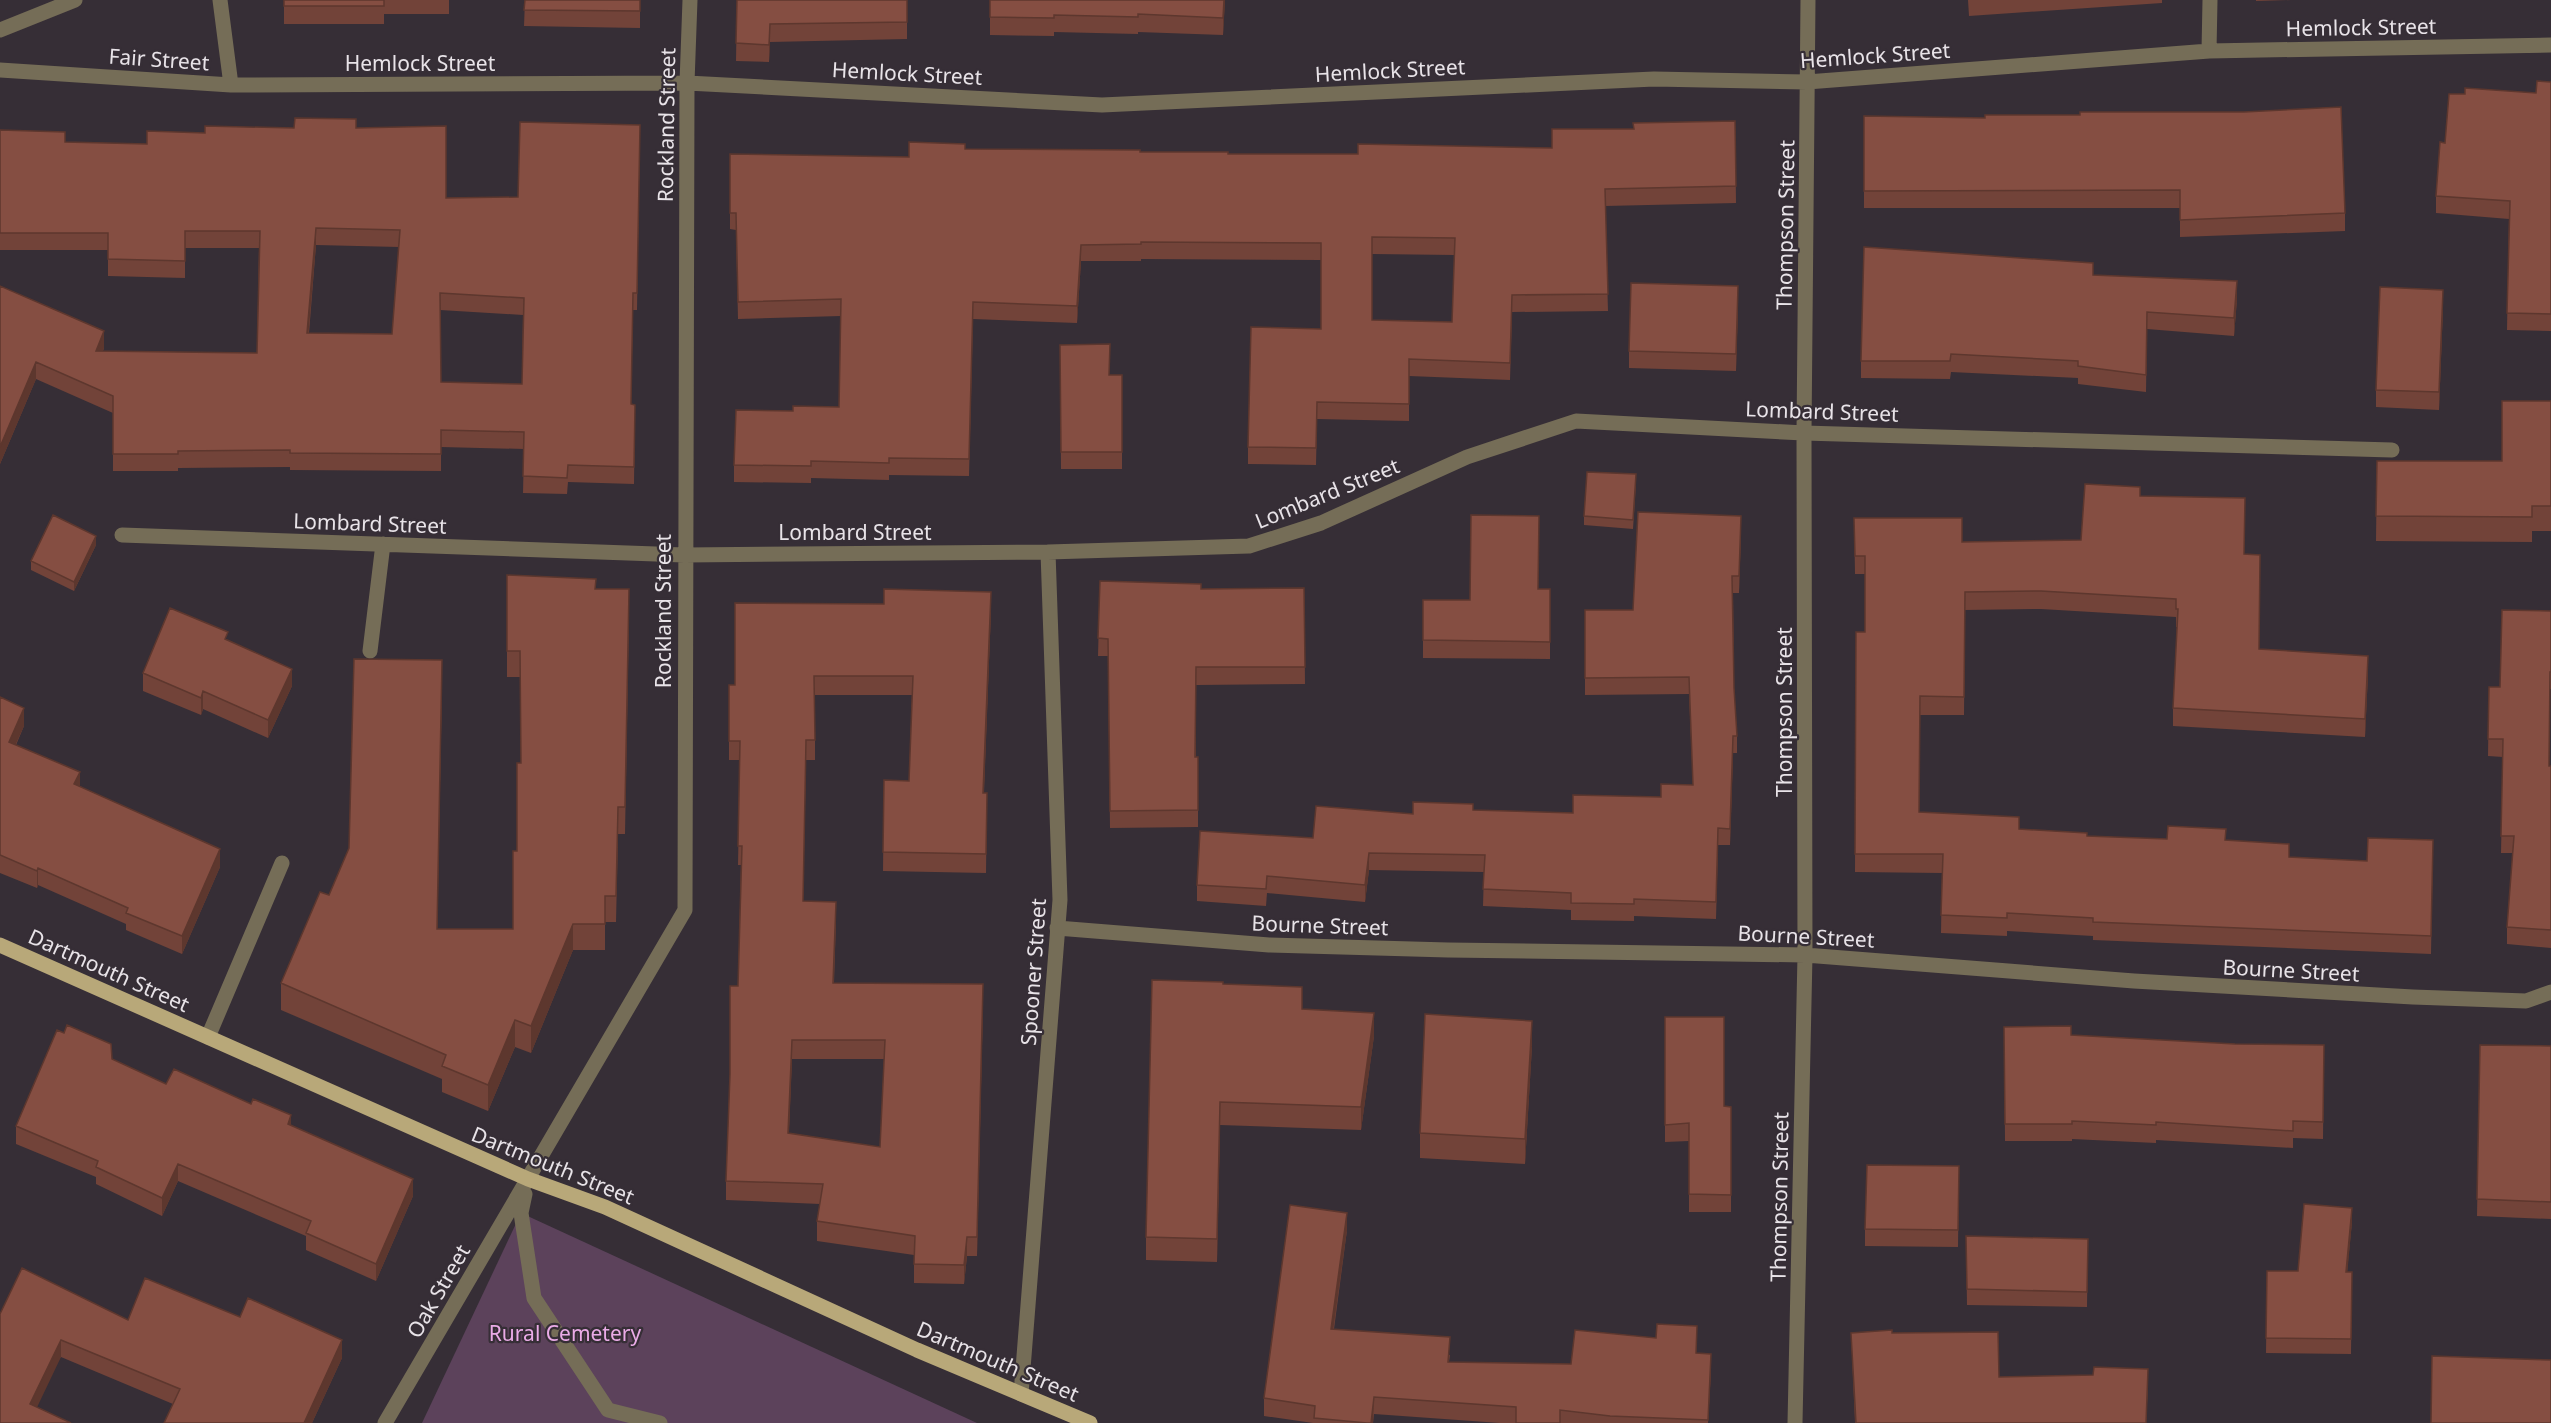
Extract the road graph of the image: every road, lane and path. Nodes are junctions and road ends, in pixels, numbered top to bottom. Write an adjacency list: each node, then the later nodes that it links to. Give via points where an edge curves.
1 (75, 0): 6 (street)
2 (220, 0): 12 (street, Fair Street)
3 (690, 0): 11 (street, Rockland Street)
4 (1808, 0): 10 (street, Thompson Street)
5 (2210, 0): 8 (street)
6 (0, 30)
7 (2551, 45): 8 (street, Hemlock Street)
8 (2209, 51): 10 (street, Hemlock Street)
9 (0, 70): 12 (street, Fair Street)
10 (1807, 82): 11 (street, Hemlock Street, via 1654,79 1101,105); 13 (street, Thompson Street)
11 (687, 83): 12 (street, Hemlock Street); 18 (street, Rockland Street)
12 (231, 85)
13 (1804, 433): 14 (street, Lombard Street); 17 (street, Lombard Street, via 1576,421 1467,458 1321,523 1249,546); 23 (street, Thompson Street)
14 (2392, 450)
15 (122, 535): 16 (street, Lombard Street)
16 (383, 544): 18 (street, Lombard Street); 19 (street)
17 (1048, 552): 18 (street, Lombard Street); 21 (street, Spooner Street, via 1060,900)
18 (684, 555): 26 (street, Rockland Street, via 685,910)
19 (370, 651)
20 (282, 863): 25 (street)
21 (1057, 928): 23 (street, Bourne Street, via 1281,945); 27 (street, Spooner Street)
22 (0, 945): 25 (main road, Dartmouth Street)
23 (1805, 956): 24 (street, Bourne Street, via 2299,992 2526,1001); 31 (street, Thompson Street)
24 (2551, 992)
25 (208, 1037): 26 (main road, Dartmouth Street)
26 (528, 1179): 27 (main road, Dartmouth Street, via 605,1207); 28 (street, Oak Street); 29 (street, via 521,1213 534,1299 608,1410)
27 (1021, 1394): 30 (main road, Dartmouth Street)
28 (385, 1423)
29 (660, 1423)
30 (1090, 1423)
31 (1795, 1423)

